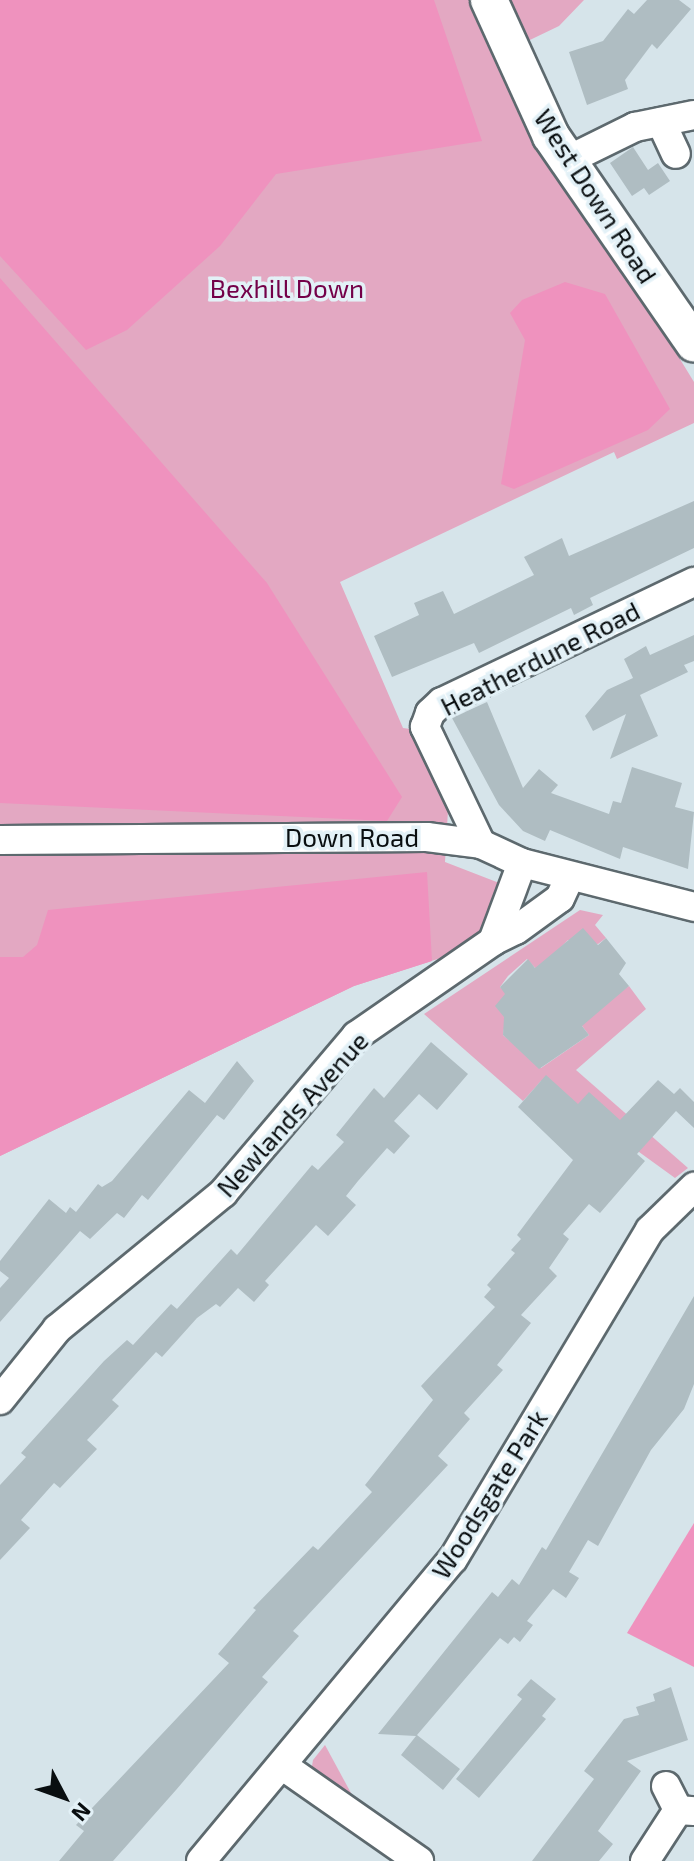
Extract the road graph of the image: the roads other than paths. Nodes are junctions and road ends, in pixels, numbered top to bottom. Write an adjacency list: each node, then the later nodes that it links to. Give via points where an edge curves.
1 (489, 0): 5 (street, West Down Road, via 539,111)
2 (694, 115): 3 (street)
3 (661, 122): 4 (street); 5 (street, via 635,127)
4 (676, 154)
5 (568, 160): 6 (street, West Down Road)
6 (690, 329)
7 (694, 582): 9 (street, Heatherdune Road, via 442,702 430,713 425,727)
8 (0, 840): 9 (street, Down Road, via 427,837)
9 (481, 844): 10 (street, Down Road)
10 (522, 863): 11 (street, Down Road); 13 (street)
11 (570, 877): 12 (street, Down Road); 13 (street, Newlands Avenue, via 560,898)
12 (694, 907)
13 (493, 941): 15 (street, Newlands Avenue, via 356,1036 223,1193 57,1329)
14 (694, 1187): 16 (street, Woodsgate Park, via 650,1230 453,1559)
15 (0, 1400)
16 (283, 1766): 18 (street, Woodsgate Park); 19 (street)
17 (679, 1803): 20 (street)
18 (201, 1861)
19 (419, 1861)
20 (645, 1861)

